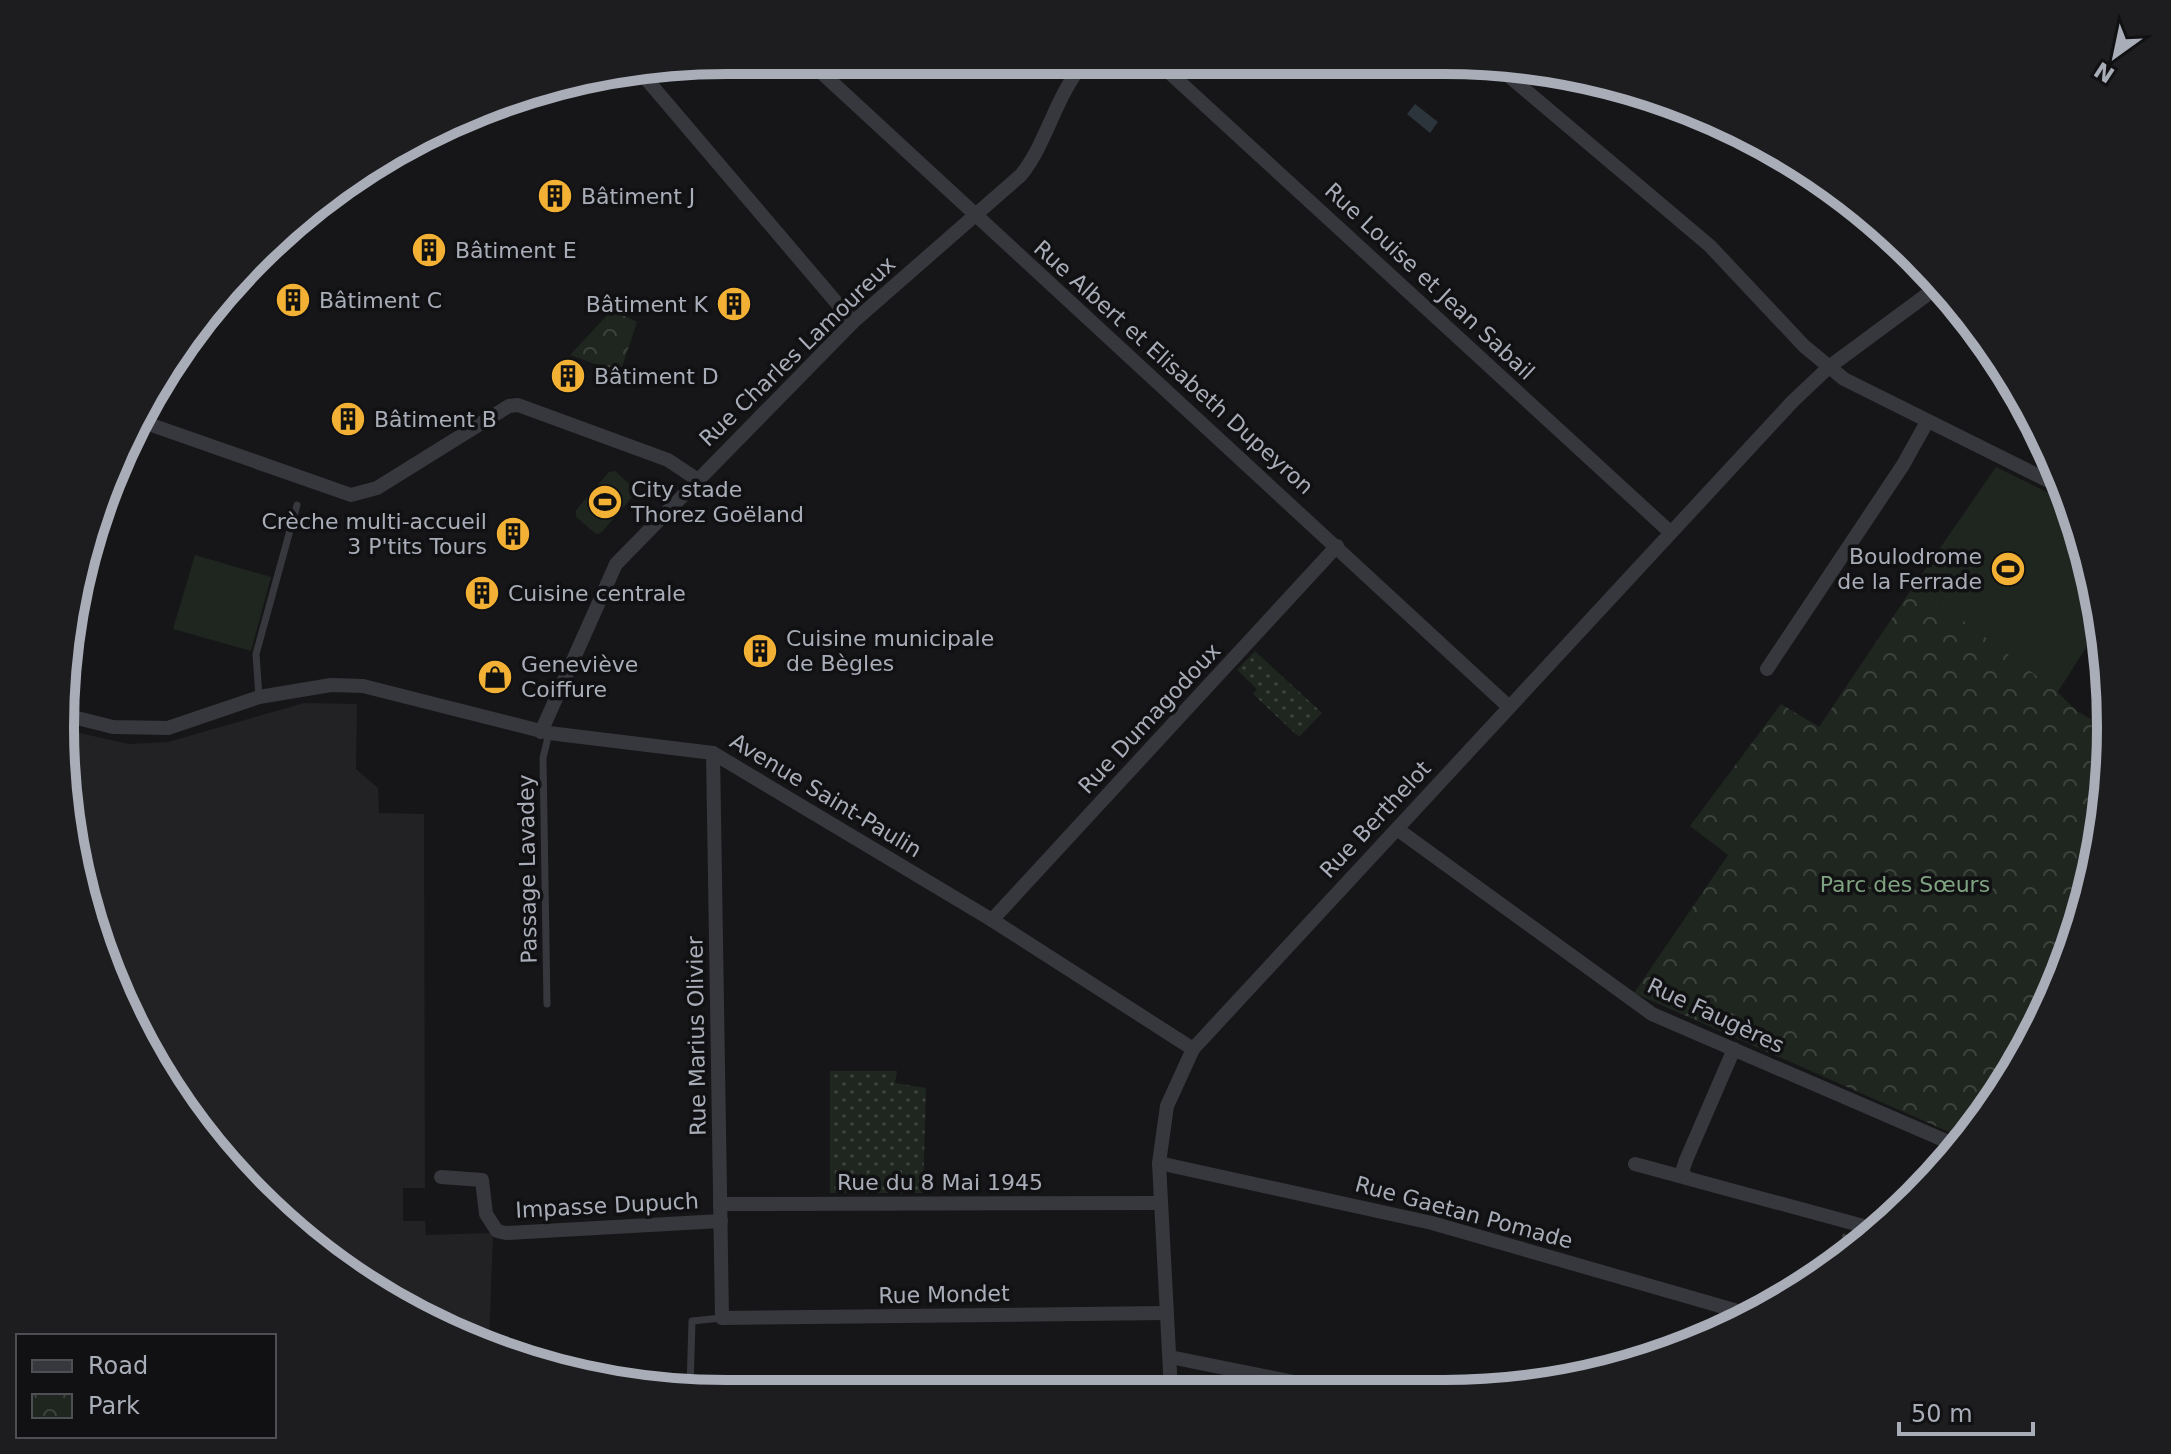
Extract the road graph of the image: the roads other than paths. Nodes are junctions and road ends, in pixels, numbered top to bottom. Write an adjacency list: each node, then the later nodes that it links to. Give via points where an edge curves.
1 (823, 74): 6 (street, Rue Albert et Elisabeth Dupeyron)
2 (1076, 74): 6 (street, Rue Charles Lamoureux, via 1038,154)
3 (1171, 74): 15 (street, Rue Louise et Jean Sabail)
4 (1511, 78): 9 (street, via 1710,246)
5 (647, 79): 8 (street)
6 (974, 214): 8 (street, Rue Charles Lamoureux); 16 (street, Rue Albert et Elisabeth Dupeyron)
7 (1931, 292): 9 (street, Rue Berthelot)
8 (853, 322): 12 (street, Rue Charles Lamoureux)
9 (1829, 367): 10 (street); 15 (street, Rue Berthelot)
10 (1927, 422): 13 (street); 17 (street)
11 (148, 424): 12 (street, via 351,495 377,488 518,405 668,460)
12 (698, 480): 21 (street, Rue Charles Lamoureux, via 616,564)
13 (2048, 481)
14 (297, 505): 18 (lane, via 256,654)
15 (1670, 532): 19 (street, Rue Berthelot)
16 (1337, 546): 19 (street, Rue Albert et Elisabeth Dupeyron); 24 (street, Rue Dumagodoux)
17 (1767, 669)
18 (259, 697): 20 (street, Avenue Saint-Paulin, via 168,728 113,727); 21 (street, Avenue Saint-Paulin, via 331,685 363,686)
19 (1509, 707): 23 (street, Rue Berthelot)
20 (74, 717)
21 (545, 732): 22 (street, Avenue Saint-Paulin); 25 (lane, Passage Lavadey)
22 (713, 753): 24 (street, Avenue Saint-Paulin); 34 (street, Rue Marius Olivier)
23 (1397, 829): 26 (street, Rue Berthelot); 27 (street, Rue Faugères, via 1652,1014)
24 (992, 920): 26 (street, Avenue Saint-Paulin)
25 (547, 1004)
26 (1193, 1049): 29 (street, Rue Berthelot, via 1167,1106)
27 (1734, 1049): 28 (street, Rue Faugères); 32 (street, via 1686,1160 1682,1172)
28 (1948, 1142)
29 (1159, 1163): 33 (street, Rue Berthelot); 37 (street, Rue Gaetan Pomade, via 1432,1223)
30 (1635, 1164): 32 (street)
31 (441, 1177): 35 (street, Impasse Dupuch, via 482,1180 488,1220 506,1233)
32 (1687, 1178): 36 (street)
33 (1160, 1203): 34 (street, Rue du 8 Mai 1945); 38 (street, Rue Berthelot)
34 (720, 1204): 35 (street, Rue Marius Olivier)
35 (721, 1221): 39 (street, Rue Marius Olivier)
36 (1865, 1226)
37 (1737, 1311)
38 (1166, 1313): 39 (street, Rue Mondet); 40 (street, Rue Berthelot)
39 (722, 1318): 41 (lane, via 692,1321)
40 (1170, 1357): 42 (street, Rue Berthelot); 43 (street)
41 (690, 1379)
42 (1171, 1380)
43 (1284, 1380)

